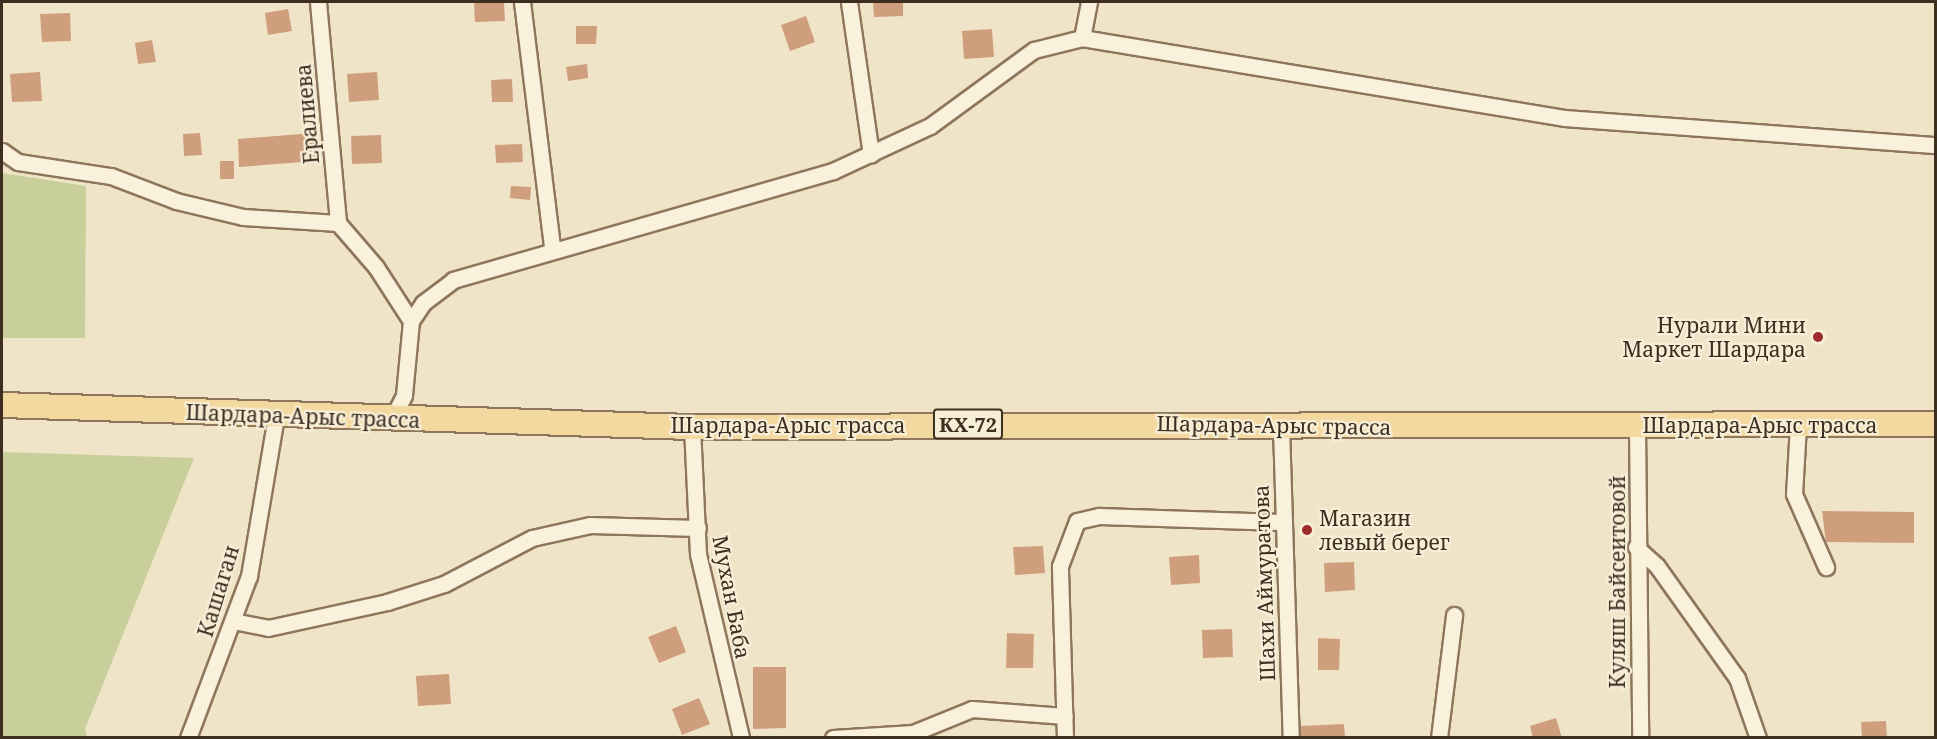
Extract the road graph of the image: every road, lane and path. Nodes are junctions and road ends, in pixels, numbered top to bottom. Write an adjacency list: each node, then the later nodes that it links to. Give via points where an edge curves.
1 (318, 2): 9 (street, Ералиева)
2 (522, 2): 10 (street)
3 (849, 2): 8 (street)
4 (1089, 2): 5 (street)
5 (1082, 38): 6 (street, via 1565,118); 8 (street, via 1034,50 930,126)
6 (1935, 145)
7 (2, 151): 9 (street, via 18,162 111,176 176,201 243,216)
8 (872, 154): 10 (street, via 833,171)
9 (338, 223): 11 (street, via 376,267)
10 (552, 248): 11 (street, via 453,280)
11 (411, 321): 14 (street, via 404,395)
12 (2, 405): 13 (main road, Шардара-Арыс трасса / КХ-72)
13 (276, 416): 14 (main road, Шардара-Арыс трасса / КХ-72); 25 (street, Кашаган, via 249,576)
14 (391, 421): 18 (main road, Шардара-Арыс трасса / КХ-72)
15 (1935, 424): 16 (main road, Шардара-Арыс трасса / КХ-72)
16 (1798, 425): 17 (main road, Шардара-Арыс трасса / КХ-72); 23 (street, via 1794,494)
17 (1637, 426): 19 (main road, Шардара-Арыс трасса / КХ-72); 22 (street, Куляш Байсеитовой)
18 (692, 427): 19 (main road, Шардара-Арыс трасса / КХ-72, via 1058,422); 21 (street, Мухан Баба)
19 (1281, 427): 20 (street, Шахи Аймуратова)
20 (1281, 522): 26 (street, via 1099,516 1077,521 1060,566); 31 (street, Шахи Аймуратова)
21 (698, 528): 25 (street, via 590,525 532,538 444,584 387,602 268,628); 28 (street, Мухан Баба, via 698,554)
22 (1636, 547): 33 (street, Куляш Байсеитовой); 34 (street, via 1657,566 1737,678)
23 (1826, 567)
24 (1454, 615): 32 (street)
25 (233, 621): 27 (street, Кашаган)
26 (1065, 716): 29 (street, via 972,709 913,733); 30 (street)
27 (188, 738)
28 (741, 738)
29 (832, 738)
30 (1065, 738)
31 (1291, 738)
32 (1439, 738)
33 (1640, 738)
34 (1758, 738)

